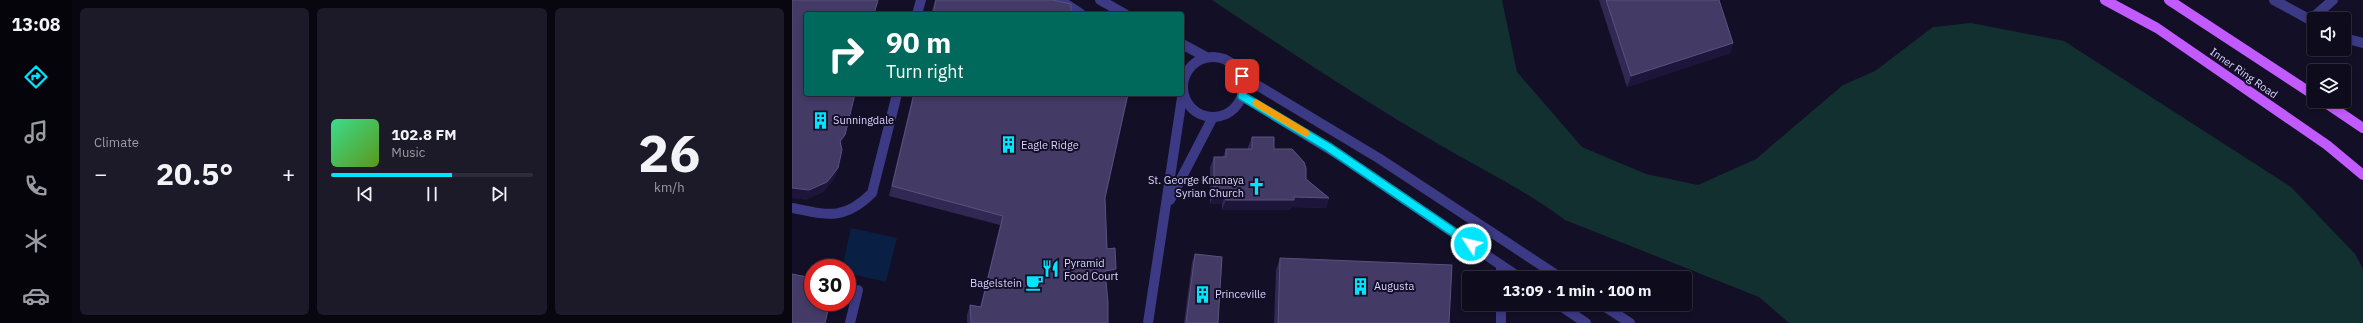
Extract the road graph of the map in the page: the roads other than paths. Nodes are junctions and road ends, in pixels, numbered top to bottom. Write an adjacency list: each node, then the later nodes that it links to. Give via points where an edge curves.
1 (921, 0): 8 (street)
2 (1060, 0): 9 (street)
3 (1100, 0): 10 (street)
4 (2105, 0): 28 (main road, Inner Ring Road, via 2157,28 2327,145)
5 (2169, 0): 20 (main road, Inner Ring Road)
6 (2274, 0): 12 (street)
7 (2333, 0): 11 (street)
8 (918, 12)
9 (1077, 12)
10 (1121, 12)
11 (2321, 12)
12 (2307, 18)
13 (2351, 40): 14 (street)
14 (2363, 43)
15 (1184, 45): 16 (street)
16 (1206, 58): 17 (street); 18 (street, via 1227,60)
17 (1185, 69): 19 (street)
18 (1242, 76): 24 (street); 34 (street, via 1380,158)
19 (1184, 80)
20 (2307, 90)
21 (1184, 94): 26 (street, via 1194,110 1203,116)
22 (896, 96): 29 (street, via 872,193 862,204 842,214 830,215)
23 (1182, 96): 30 (street)
24 (1242, 96): 26 (street, via 1231,111); 31 (street, via 1339,155)
25 (2333, 108): 27 (main road)
26 (1213, 117): 30 (street)
27 (2363, 128)
28 (2363, 174)
29 (792, 208)
30 (1167, 208): 40 (street)
31 (1501, 265): 32 (street); 33 (street)
32 (1501, 271)
33 (1510, 271)
34 (1550, 271)
35 (858, 290): 39 (street)
36 (1501, 311): 41 (street)
37 (1568, 311): 42 (street)
38 (1612, 311): 43 (street)
39 (850, 323)
40 (1148, 323)
41 (1501, 323)
42 (1586, 323)
43 (1630, 323)

